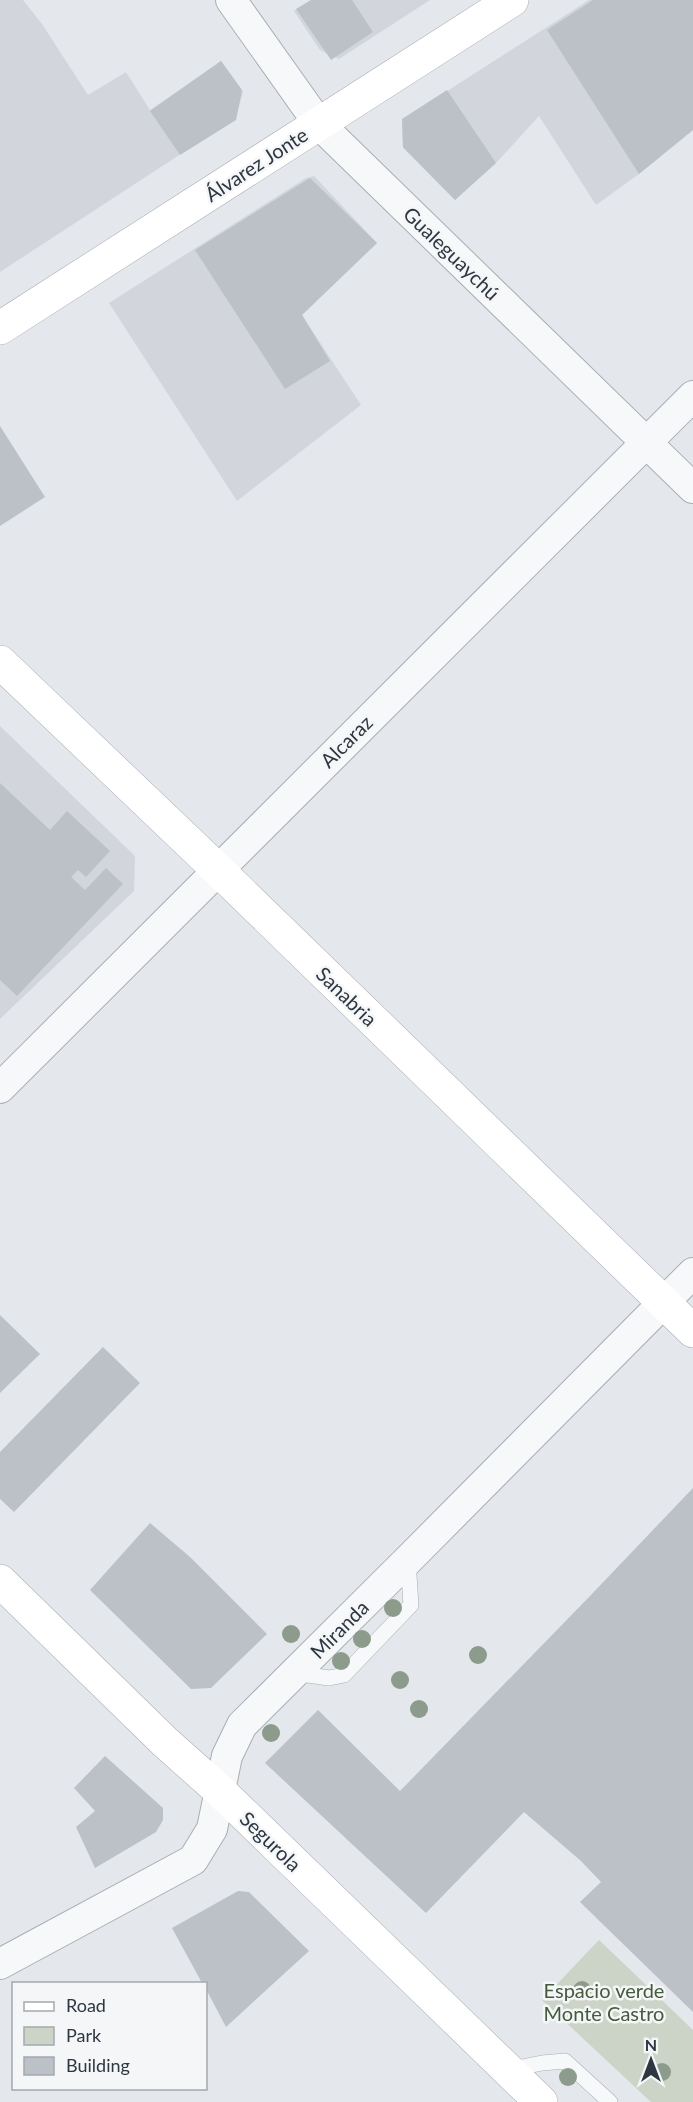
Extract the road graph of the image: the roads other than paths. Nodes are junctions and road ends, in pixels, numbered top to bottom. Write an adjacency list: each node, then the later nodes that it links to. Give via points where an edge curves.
1 (231, 0): 3 (street, Gualeguaychú)
2 (512, 0): 3 (street, Álvarez Jonte)
3 (319, 124): 4 (street, Álvarez Jonte); 6 (street, Gualeguaychú)
4 (0, 328)
5 (693, 396): 6 (street, Alcaraz)
6 (646, 443): 7 (street, Gualeguaychú); 9 (street, Alcaraz)
7 (693, 488)
8 (0, 662): 9 (street, Sanabria)
9 (217, 869): 10 (street, Alcaraz); 12 (street, Sanabria)
10 (0, 1088)
11 (693, 1273): 12 (street, Miranda)
12 (664, 1302): 13 (street, Sanabria); 15 (street, Miranda, via 242,1725 227,1756)
13 (693, 1331)
14 (0, 1581): 15 (street, Segurola)
15 (220, 1791): 16 (street, Miranda, via 212,1829 193,1860); 17 (street, Segurola)
16 (0, 1964)
17 (508, 2070): 18 (street, Segurola); 19 (lane, via 566,2061)
18 (541, 2102)
19 (610, 2102)

